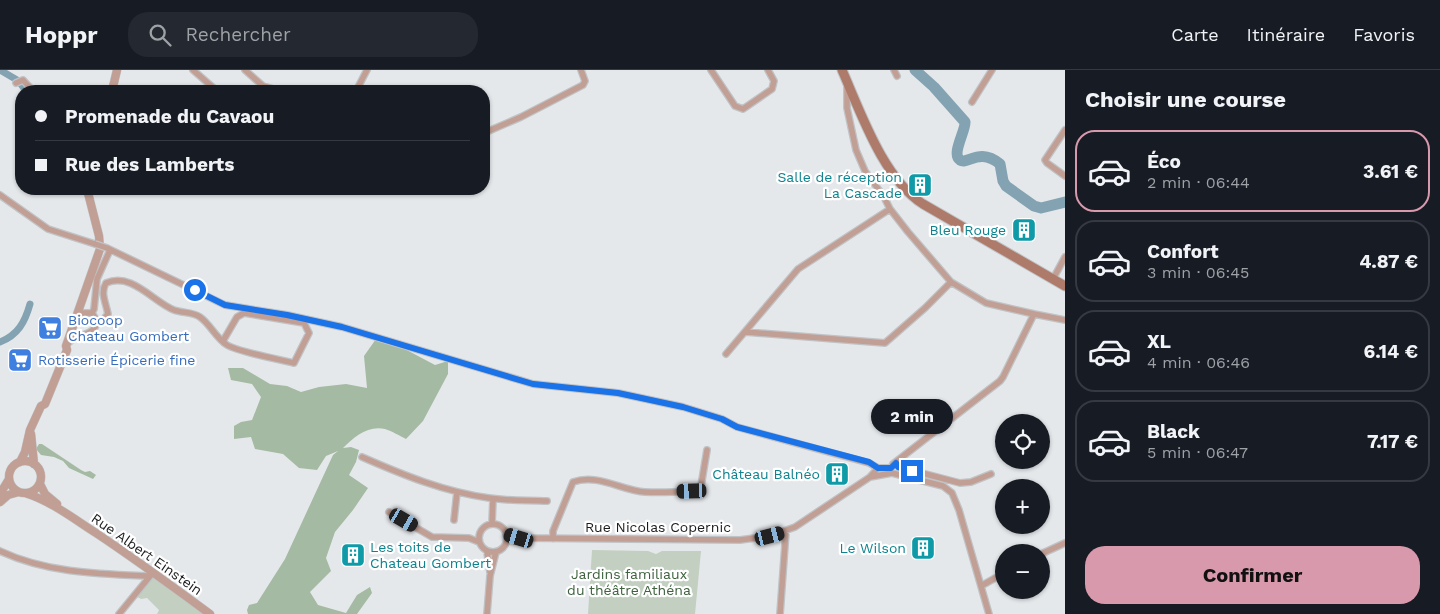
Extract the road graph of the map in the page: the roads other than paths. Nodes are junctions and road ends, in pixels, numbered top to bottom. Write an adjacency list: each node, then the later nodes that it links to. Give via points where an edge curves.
1 (117, 70): 13 (street)
2 (193, 70): 14 (street)
3 (244, 70): 15 (street)
4 (367, 70): 16 (street)
5 (581, 70): 18 (street, via 585,81 583,85)
6 (711, 70): 7 (street, via 735,106 743,110 772,89 774,81)
7 (768, 70)
8 (842, 70): 11 (main road)
9 (992, 70): 17 (street)
10 (18, 82): 12 (street, via 23,80)
11 (847, 82): 23 (street, via 847,108 856,150 865,171); 26 (main road, via 884,161 903,188 923,204)
12 (28, 85)
13 (113, 85)
14 (210, 85)
15 (262, 85)
16 (359, 85)
17 (972, 102)
18 (490, 130)
19 (1065, 130): 20 (street, via 1045,160)
20 (1065, 176)
21 (0, 195): 24 (street, via 48,229)
22 (89, 195): 24 (street)
23 (890, 209): 27 (street); 34 (street, via 798,269)
24 (103, 248): 29 (street); 31 (street); 44 (street, via 225,305 342,327 533,384 618,393 683,407 737,427 869,462)
25 (1065, 257): 26 (street)
26 (1053, 279): 28 (main road)
27 (951, 282): 30 (street, via 986,303); 34 (street, via 884,344)
28 (1065, 286)
29 (92, 314): 31 (street, via 83,312); 33 (street)
30 (1034, 314): 32 (street); 42 (street, via 1003,377)
31 (77, 316): 36 (street)
32 (1065, 320)
33 (97, 321): 35 (street, via 102,322 108,314 103,288 106,283 118,279 130,282 172,309 200,317); 36 (street, via 89,334)
34 (746, 332): 37 (street)
35 (222, 341): 35 (street, via 239,349 294,363 309,333 304,323 244,313 237,317)
36 (66, 345): 38 (street, via 67,350 45,404)
37 (726, 354)
38 (30, 430): 41 (street); 43 (street)
39 (707, 450): 65 (street, via 700,486 692,491 645,492 604,481 574,482 553,531)
40 (362, 457): 50 (street)
41 (20, 462): 43 (street); 48 (street, via 12,467)
42 (896, 463): 45 (street); 46 (street, via 898,467 960,483)
43 (34, 464): 49 (street, via 40,473)
44 (878, 468): 45 (street); 47 (street)
45 (891, 470): 47 (street, via 889,475); 76 (street, via 943,486 952,493)
46 (991, 474)
47 (870, 478): 60 (street, Rue Nicolas Copernic, via 813,517)
48 (9, 479): 51 (street, via 14,490); 52 (street)
49 (40, 484): 51 (street, via 31,492); 57 (street, Rue Albert Einstein, via 45,494)
50 (457, 492): 53 (street); 58 (street)
51 (22, 493): 55 (street, via 8,495); 57 (street, Rue Albert Einstein, via 36,496)
52 (0, 494)
53 (493, 499): 54 (street); 59 (street)
54 (547, 501)
55 (0, 502)
56 (389, 512): 63 (street, via 432,536)
57 (69, 515): 73 (street, Rue Albert Einstein)
58 (454, 520)
59 (492, 524): 61 (street); 62 (street, via 501,527)
60 (786, 531): 65 (street, Rue Nicolas Copernic, via 740,540); 80 (street)
61 (480, 534): 63 (street); 66 (street)
62 (506, 534): 64 (street, Rue Nicolas Copernic); 68 (street)
63 (469, 538): 66 (street)
64 (519, 538): 65 (street, Rue Nicolas Copernic); 68 (street, Rue Nicolas Copernic)
65 (553, 539)
66 (479, 542): 71 (street)
67 (1065, 543): 69 (street)
68 (506, 544): 72 (street)
69 (1050, 550)
70 (0, 551): 73 (street, via 43,567 104,574)
71 (487, 552): 72 (street); 74 (street)
72 (496, 552): 74 (street)
73 (151, 574): 77 (street); 78 (street, Rue Albert Einstein)
74 (490, 576): 79 (street)
75 (995, 578): 76 (street)
76 (981, 586): 81 (street)
77 (119, 614)
78 (210, 614)
79 (488, 614)
80 (780, 614)
81 (989, 614)

